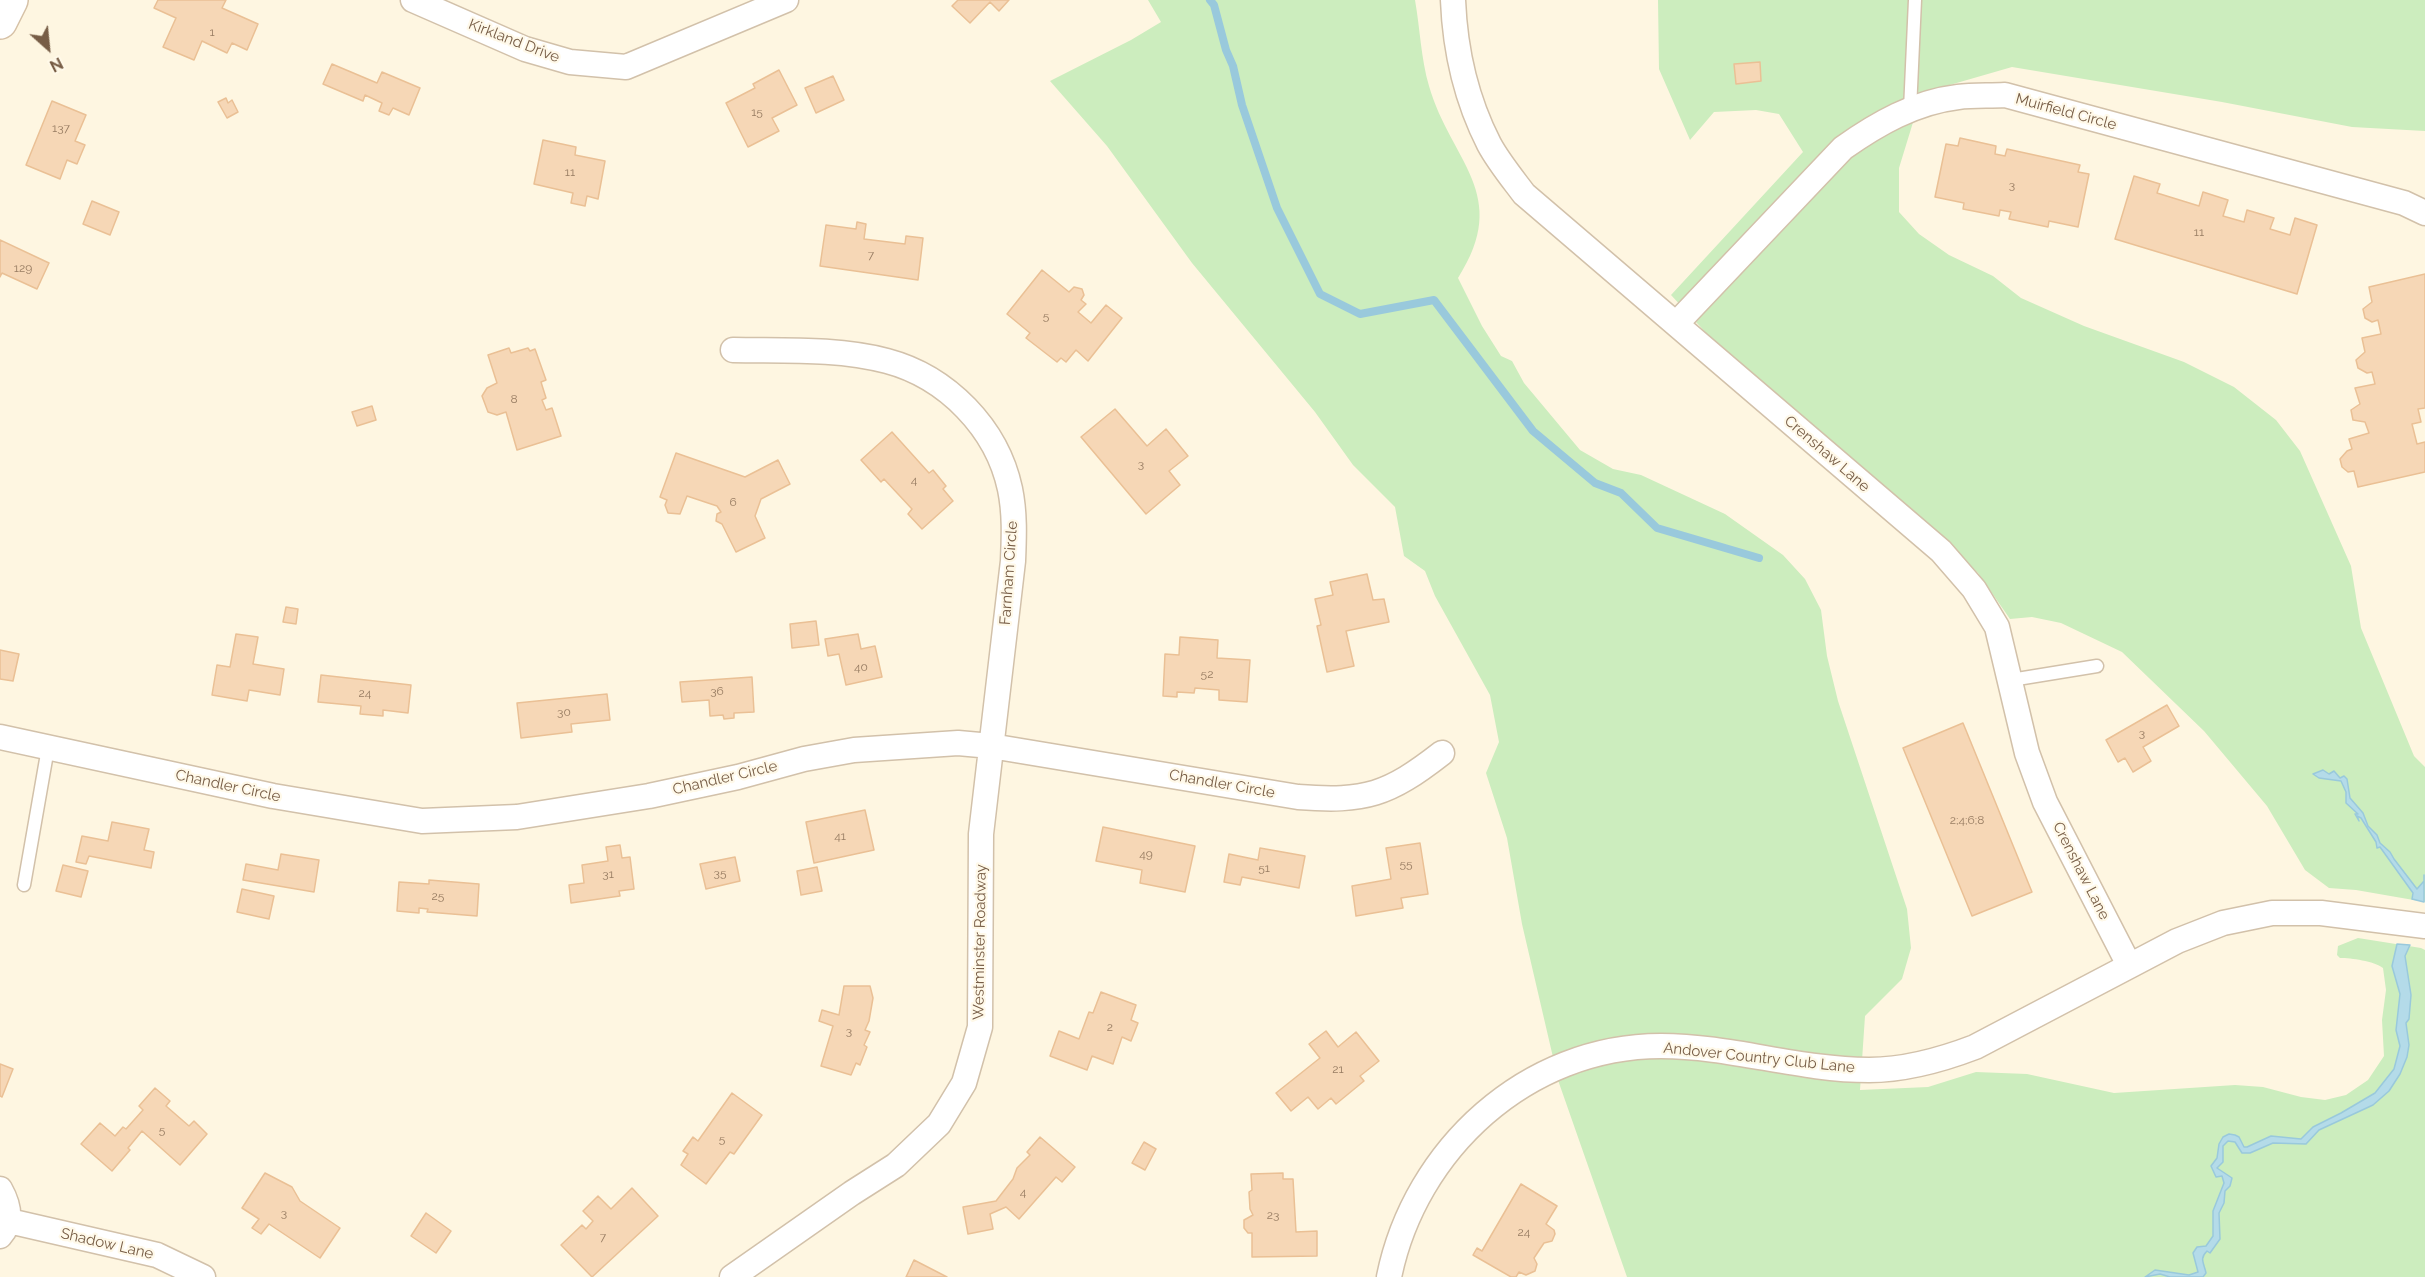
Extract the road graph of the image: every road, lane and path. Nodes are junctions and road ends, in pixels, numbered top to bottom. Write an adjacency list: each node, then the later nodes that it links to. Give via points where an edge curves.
1 (11, 0): 6 (main road)
2 (413, 0): 3 (street, Kirkland Drive, via 525,48 570,62 626,67)
3 (786, 0)
4 (1453, 0): 9 (street, Crenshaw Lane, via 1457,54 1489,146 1524,194)
5 (1915, 0): 7 (lane)
6 (0, 22)
7 (1910, 110): 8 (street, Muirfield Circle, via 1956,97 2005,95 2404,203); 9 (street, Muirfield Circle, via 1842,148)
8 (2425, 213)
9 (1676, 324): 12 (street, Crenshaw Lane, via 1941,551 1974,589 1997,627)
10 (733, 350): 14 (street, Farnham Circle, via 856,355 898,364 949,392 988,436 1007,478 1014,524)
11 (2097, 666): 12 (lane)
12 (2011, 680): 19 (street, Crenshaw Lane, via 2027,753 2045,802)
13 (0, 737): 15 (street, Chandler Circle)
14 (991, 746): 15 (street, Chandler Circle, via 854,750 649,796 517,817 422,821 273,795); 16 (street, Chandler Circle, via 1325,799 1382,792 1402,783); 23 (street, Westminster Roadway, via 981,834 980,1027 964,1083 939,1124 896,1165)
15 (48, 748): 17 (lane)
16 (1442, 753)
17 (24, 885)
18 (2425, 926): 19 (street, Andover Country Club Lane, via 2321,912 2272,913 2201,930)
19 (2129, 966): 24 (street, Andover Country Club Lane, via 1975,1047 1914,1065 1842,1069 1660,1046 1612,1051 1573,1062 1496,1103 1463,1132 1436,1165 1415,1200)
20 (0, 1189): 21 (street, Shadow Lane, via 7,1204)
21 (4, 1229): 22 (street, Shadow Lane, via 157,1256)
22 (202, 1277)
23 (732, 1277)
24 (1389, 1277)

